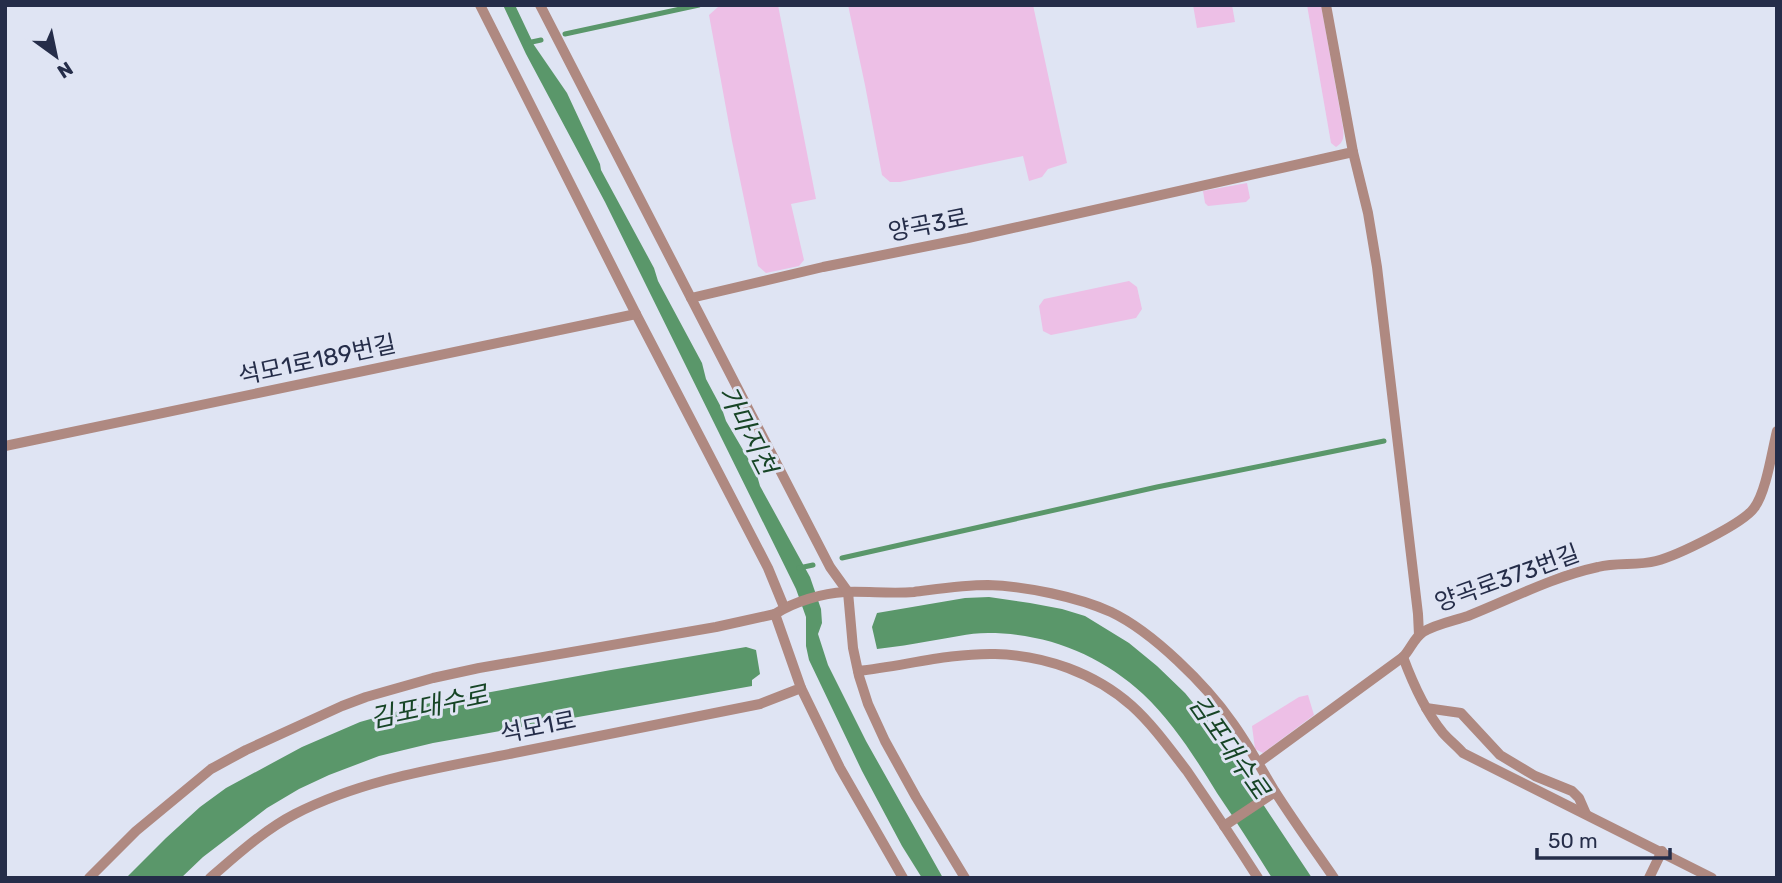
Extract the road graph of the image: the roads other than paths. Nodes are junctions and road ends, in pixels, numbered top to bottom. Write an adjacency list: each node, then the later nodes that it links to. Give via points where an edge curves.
1 (480, 5): 6 (lane)
2 (540, 5): 5 (lane)
3 (1326, 5): 4 (lane)
4 (1353, 152): 5 (lane, 양곡3로); 11 (lane, via 1377,267)
5 (691, 298): 9 (lane)
6 (636, 314): 8 (lane, 석모1로189번길); 10 (lane, via 768,568)
7 (1777, 431): 11 (lane, 양곡로373번길, via 1757,506 1728,528 1657,561 1574,573)
8 (5, 446)
9 (842, 592): 10 (lane); 13 (lane); 16 (lane, via 885,594 987,586 1095,605 1130,623 1204,688)
10 (783, 608): 14 (lane); 21 (lane, via 716,627 468,670 342,706 211,769 136,831)
11 (1419, 635): 12 (lane, 양곡로373번길)
12 (1403, 657): 15 (lane); 16 (lane, 양곡로373번길)
13 (858, 671): 19 (lane, via 999,654 1083,673 1119,695 1146,720); 24 (lane, via 885,741)
14 (801, 688): 22 (lane, 석모1로, via 760,704 359,787 294,814); 23 (lane)
15 (1426, 708): 18 (lane, via 1443,734 1464,752); 18 (lane, via 1461,713 1500,755 1535,776 1572,790)
16 (1258, 763): 17 (lane)
17 (1272, 794): 19 (lane); 26 (lane)
18 (1586, 814): 20 (lane)
19 (1228, 824): 25 (lane)
20 (1662, 852): 27 (lane); 28 (lane)
21 (89, 878)
22 (210, 878)
23 (903, 878)
24 (965, 878)
25 (1258, 878)
26 (1334, 878)
27 (1649, 878)
28 (1712, 878)

